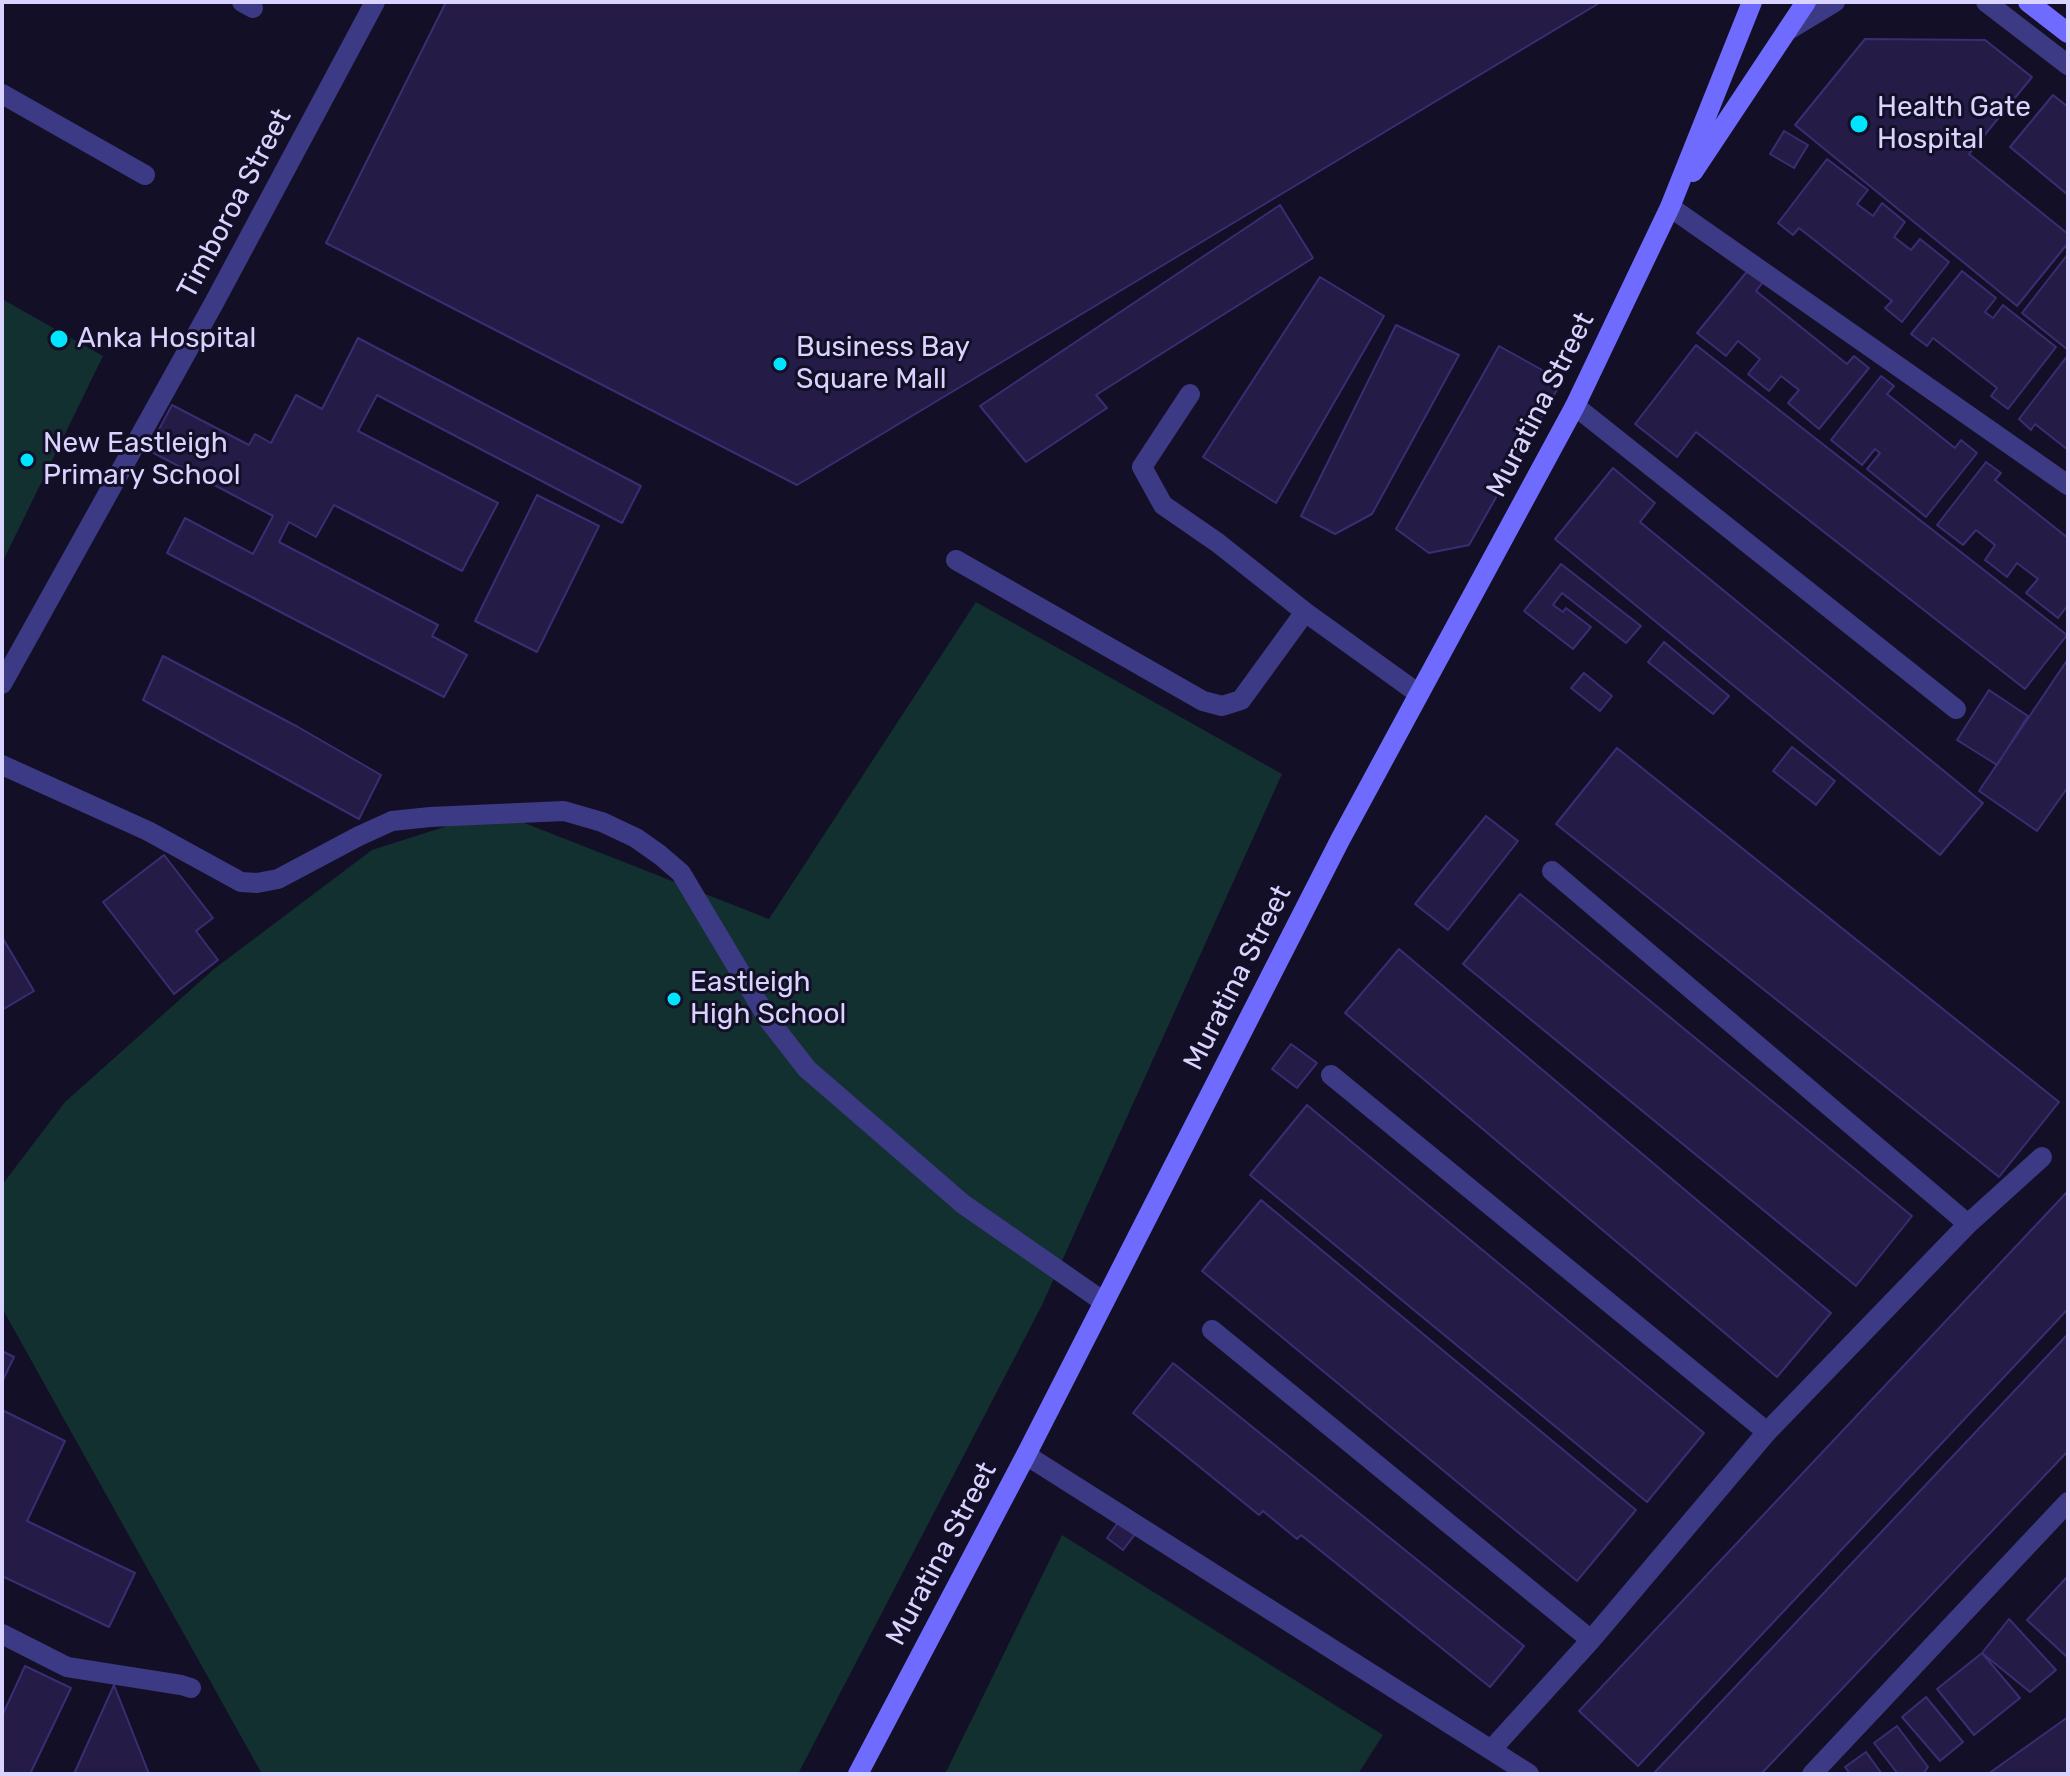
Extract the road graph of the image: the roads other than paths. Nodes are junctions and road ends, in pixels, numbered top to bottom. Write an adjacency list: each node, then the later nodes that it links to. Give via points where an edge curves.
1 (375, 2): 18 (street, Timboroa Street)
2 (1752, 2): 12 (main road, Muratina Street)
3 (1806, 2): 7 (main road, Muratina Street)
4 (1835, 2): 7 (street)
5 (1986, 2): 9 (street)
6 (2028, 2): 8 (main road)
7 (1787, 31): 12 (main road, Muratina Street)
8 (2068, 33)
9 (2068, 65)
10 (2, 94): 11 (street)
11 (145, 175)
12 (1670, 207): 14 (main road, Muratina Street); 15 (street)
13 (1190, 394): 17 (street, via 1142,467 1163,505)
14 (1575, 406): 19 (main road, Muratina Street); 20 (street)
15 (2068, 485)
16 (956, 560): 17 (street, via 1203,701 1222,706 1241,700)
17 (1305, 612): 19 (street)
18 (2, 684)
19 (1419, 694): 26 (main road, Muratina Street)
20 (1956, 709)
21 (2, 765): 26 (street, via 148,831 241,882 278,879 392,821 564,811 636,838 681,873 768,1019 807,1069 963,1204)
22 (1552, 871): 25 (street)
23 (1331, 1075): 28 (street)
24 (2042, 1157): 25 (street)
25 (1968, 1224): 28 (street)
26 (1104, 1302): 29 (main road, Muratina Street)
27 (1212, 1330): 32 (street)
28 (1767, 1432): 32 (street)
29 (1026, 1455): 34 (street); 35 (main road, Muratina Street)
30 (2068, 1502): 37 (street)
31 (2, 1634): 33 (street, via 67,1667)
32 (1591, 1640): 34 (street)
33 (191, 1688)
34 (1491, 1750): 36 (street)
35 (858, 1774)
36 (1528, 1774)
37 (1812, 1774)

